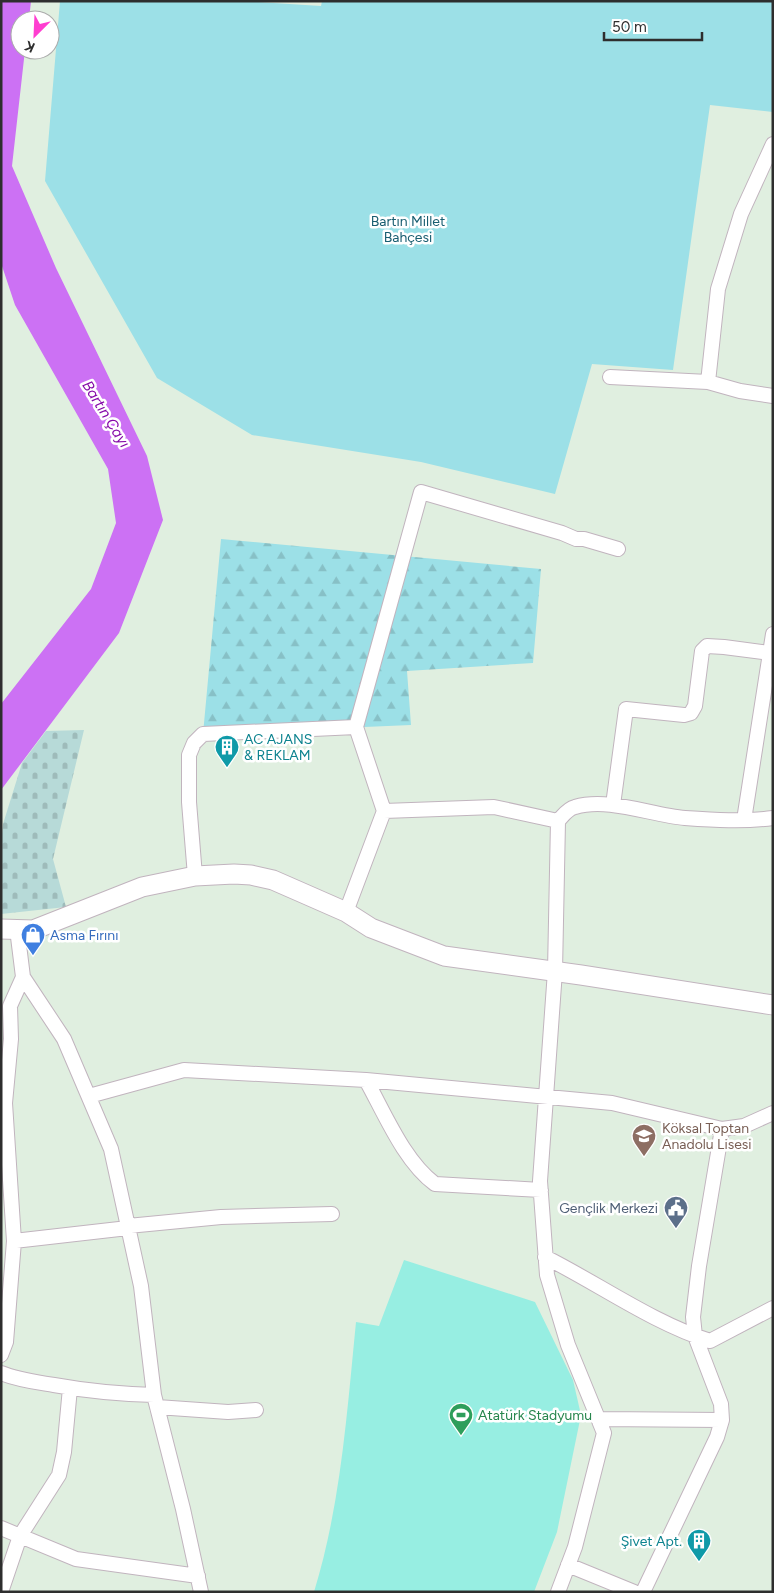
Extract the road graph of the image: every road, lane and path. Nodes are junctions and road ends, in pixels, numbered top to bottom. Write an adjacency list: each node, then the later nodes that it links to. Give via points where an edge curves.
1 (773, 144): 3 (street, via 741,214 718,289)
2 (610, 377): 3 (street)
3 (708, 382): 4 (street)
4 (773, 396)
5 (618, 549): 9 (street, via 422,492)
6 (773, 634): 7 (street)
7 (770, 653): 8 (street); 10 (street, via 707,646 702,651 695,706 691,713 626,709)
8 (768, 691): 13 (street)
9 (356, 727): 11 (street); 15 (street, via 203,734 189,755)
10 (613, 805): 13 (street, via 684,818); 14 (street, via 575,807)
11 (384, 811): 14 (street, via 494,807); 16 (street)
12 (773, 818): 13 (street)
13 (744, 820)
14 (558, 821): 18 (street)
15 (195, 876): 16 (main road, via 234,874 273,880); 17 (main road, via 142,887 33,930)
16 (346, 912): 18 (main road, via 371,928 444,956)
17 (7, 929): 19 (street)
18 (555, 971): 20 (main road); 23 (street)
19 (22, 977): 22 (street, via 64,1039); 29 (street, via 10,1006 11,1038 5,1103)
20 (773, 1005)
21 (366, 1080): 22 (street, via 184,1070); 23 (street); 26 (street, via 404,1150 435,1184)
22 (89, 1096): 28 (street, via 111,1149)
23 (547, 1096): 25 (street, via 612,1103); 26 (street)
24 (773, 1113): 25 (street, via 744,1126)
25 (722, 1129): 32 (street, via 699,1266 693,1317)
26 (541, 1190): 30 (street)
27 (332, 1214): 28 (street, via 221,1217)
28 (128, 1228): 29 (street); 36 (street, via 141,1286)
29 (14, 1241): 33 (street, via 6,1342)
30 (545, 1257): 32 (street); 38 (street, via 546,1275 568,1345)
31 (773, 1308): 32 (street, via 710,1341)
32 (695, 1336): 39 (street, via 721,1404)
33 (1, 1355)
34 (1, 1373): 35 (street, via 15,1379)
35 (70, 1388): 36 (street); 41 (street, via 59,1474)
36 (156, 1401): 37 (street, via 228,1412); 43 (street)
37 (256, 1410)
38 (598, 1419): 39 (street); 42 (street, via 604,1433)
39 (722, 1420): 48 (street, via 718,1437)
40 (1, 1528): 41 (street)
41 (20, 1536): 43 (street, via 76,1559); 44 (street)
42 (568, 1565): 46 (street); 47 (street)
43 (198, 1576): 45 (street)
44 (1, 1592)
45 (201, 1592)
46 (558, 1592)
47 (634, 1592)
48 (643, 1592)

